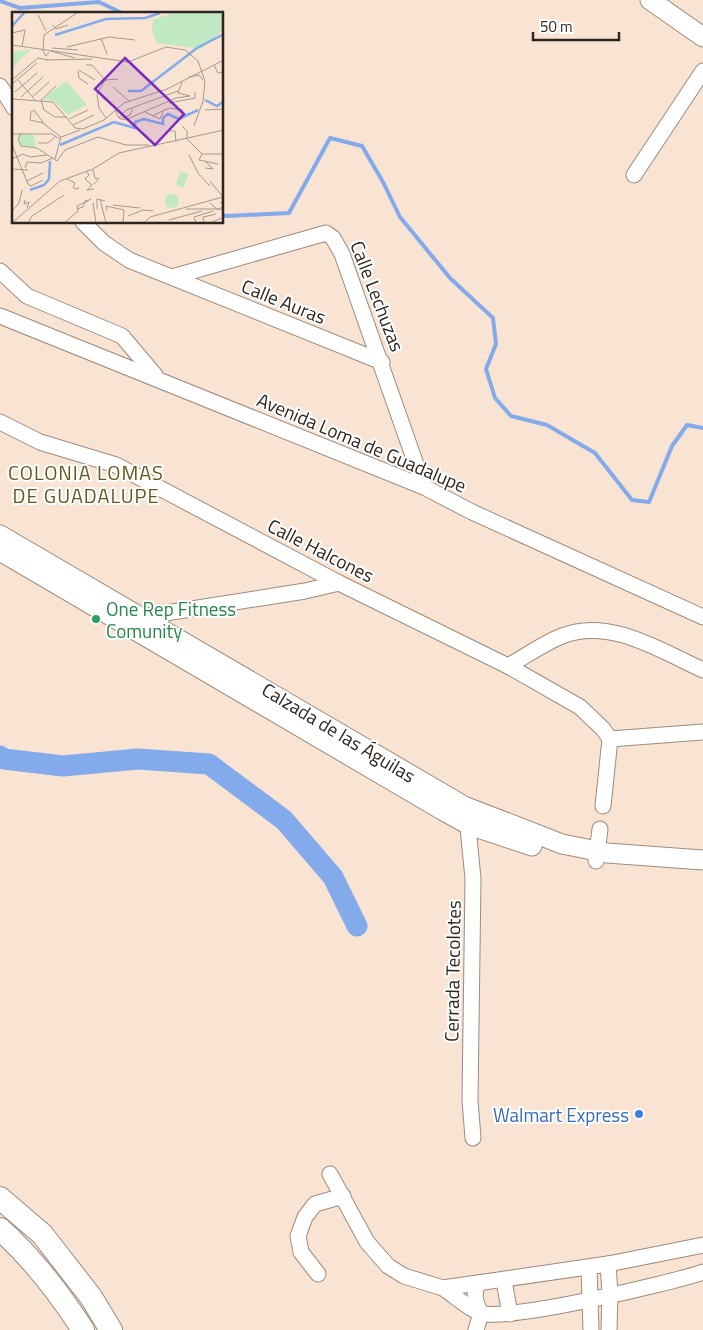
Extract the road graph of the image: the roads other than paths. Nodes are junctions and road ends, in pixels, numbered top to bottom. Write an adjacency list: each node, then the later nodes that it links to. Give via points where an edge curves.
1 (660, 3): 2 (main road)
2 (703, 37)
3 (703, 71): 6 (street)
4 (0, 86): 5 (street)
5 (12, 105)
6 (634, 174)
7 (85, 224): 9 (street, via 104,244 129,260)
8 (0, 271): 12 (street, via 27,296 122,336)
9 (172, 277): 11 (street, Calle Auras); 11 (street, Calle Lechuzas, via 326,233 333,238 342,254)
10 (0, 316): 12 (street, Avenida Loma de Guadalupe)
11 (382, 362): 14 (street, Calle Lechuzas)
12 (156, 377): 14 (street, Avenida Loma de Guadalupe)
13 (0, 422): 17 (street, Calle Halcones, via 40,442 116,465)
14 (424, 487): 19 (street, Avenida Loma de Guadalupe)
15 (0, 535): 18 (main road, Calzada de las Águilas)
16 (0, 552): 20 (main road, Calzada de las Águilas)
17 (339, 583): 18 (street); 21 (street, Calle Halcones)
18 (140, 615): 20 (street); 25 (main road, Calzada de las Águilas)
19 (703, 617)
20 (122, 623): 27 (main road, Calzada de las Águilas)
21 (508, 666): 22 (street, via 562,636 585,630 616,632); 24 (street, Calle Halcones, via 580,707)
22 (703, 670)
23 (703, 732): 24 (street)
24 (610, 739): 26 (street)
25 (464, 806): 27 (street, Cerrada Tecolotes); 29 (main road, Calzada de las Águilas)
26 (603, 806)
27 (469, 825): 29 (main road, Calzada de las Águilas, via 530,845); 32 (street, Cerrada Tecolotes, via 473,879 470,1100)
28 (600, 829): 29 (street)
29 (596, 856): 30 (main road, Calzada de las Águilas); 31 (main road, Calzada de las Águilas, via 662,868)
30 (703, 860)
31 (703, 868)
32 (473, 1138)
33 (330, 1174): 34 (street)
34 (342, 1196): 41 (street, via 315,1204 305,1217 298,1236 302,1252); 44 (street, via 367,1242 388,1266 404,1276)
35 (0, 1198): 52 (highway, via 42,1234 91,1297)
36 (0, 1229): 51 (highway, via 68,1306)
37 (703, 1245): 38 (street)
38 (608, 1264): 39 (street); 45 (street)
39 (589, 1267): 42 (street); 46 (street)
40 (703, 1272): 45 (street)
41 (318, 1274)
42 (504, 1281): 43 (street); 48 (street)
43 (478, 1283): 44 (street); 47 (street, via 476,1303)
44 (443, 1288): 47 (street)
45 (610, 1294): 46 (street); 50 (street)
46 (591, 1298): 48 (street); 49 (street)
47 (481, 1313): 48 (street); 53 (street)
48 (510, 1314)
49 (591, 1323): 50 (street)
50 (609, 1323)
51 (83, 1330)
52 (111, 1330)
53 (476, 1330)

